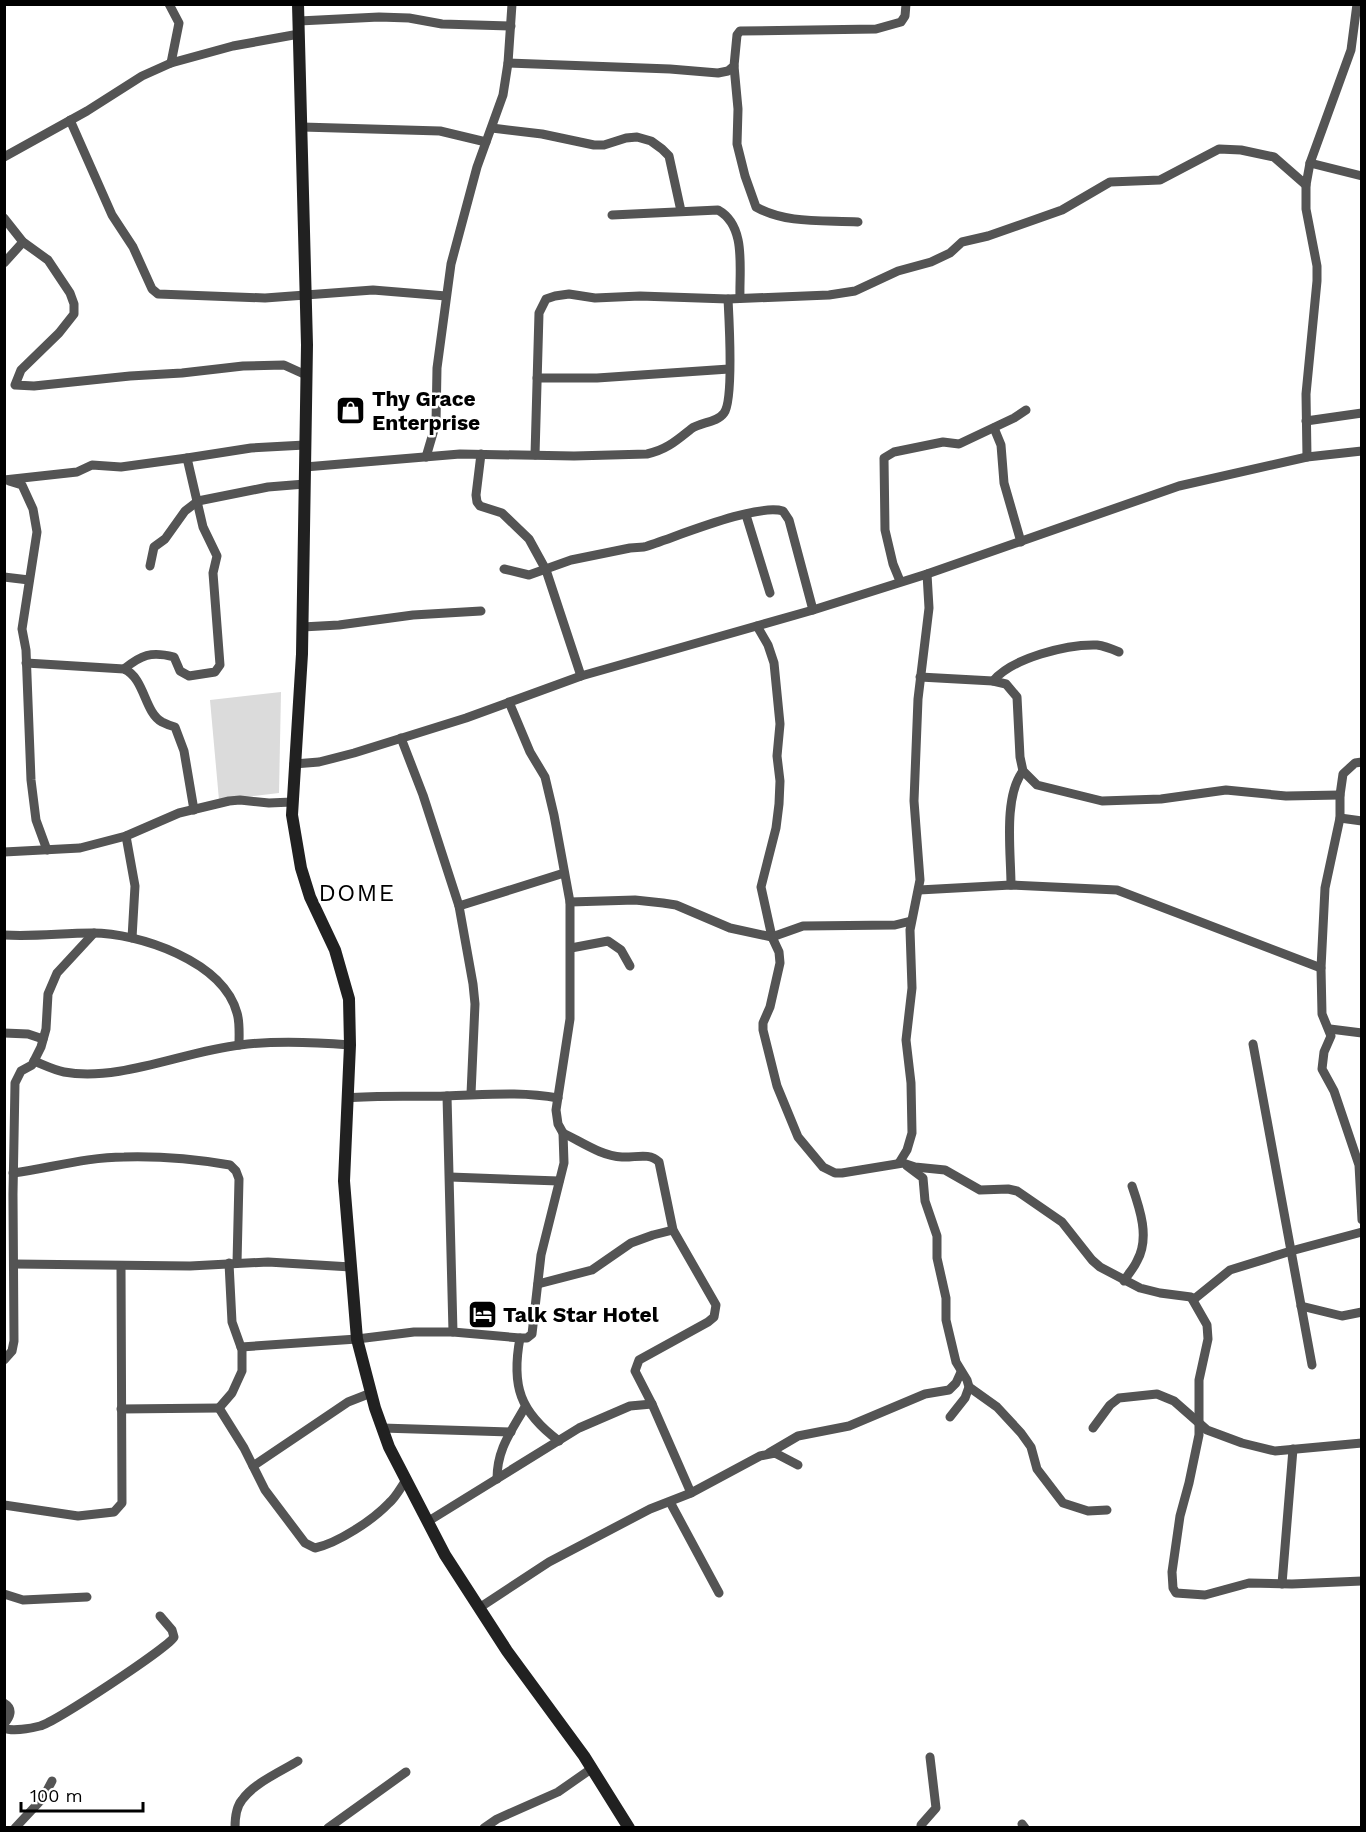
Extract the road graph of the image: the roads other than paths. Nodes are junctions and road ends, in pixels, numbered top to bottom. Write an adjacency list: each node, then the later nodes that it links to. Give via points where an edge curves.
1 (169, 4): 8 (street, via 179,24)
2 (298, 4): 7 (street)
3 (512, 4): 6 (street)
4 (906, 4): 10 (street, via 902,22 876,29 740,31 736,35)
5 (1357, 4): 16 (street, via 1351,50)
6 (511, 26): 7 (street, via 379,17); 9 (street)
7 (299, 27): 8 (street); 12 (street)
8 (171, 63): 11 (street)
9 (508, 63): 10 (street, via 718,73); 13 (street)
10 (734, 66): 22 (street, via 737,144 756,207 771,215 798,219)
11 (70, 120): 15 (street); 25 (street, via 112,215 133,247 154,292 218,297)
12 (302, 127): 14 (street, via 440,131); 25 (street)
13 (492, 128): 14 (street); 19 (street, via 594,145 637,137 651,141 669,156)
14 (486, 142): 26 (street, via 457,237)
15 (4, 157)
16 (1310, 163): 17 (street); 18 (street)
17 (1362, 176)
18 (1306, 185): 27 (street, via 1274,157 1219,149 1160,180 1110,182 1062,210 962,242 931,262 898,271 855,291); 36 (street, via 1317,281)
19 (681, 211): 20 (street); 27 (street, via 718,210 732,222 738,238)
20 (612, 215)
21 (4, 218): 23 (street)
22 (858, 222)
23 (23, 242): 24 (street); 32 (street, via 42,254 54,269 70,293 74,315 25,365)
24 (4, 263)
25 (306, 296): 26 (street, via 373,290); 30 (street)
26 (446, 296): 42 (street, via 436,423)
27 (740, 298): 28 (street)
28 (728, 299): 29 (street); 31 (street, via 595,298 569,294 546,299 539,313)
29 (729, 369): 31 (street); 41 (street, via 724,413 659,451)
30 (306, 375): 32 (street, via 284,365 243,366); 38 (street)
31 (537, 378): 41 (street)
32 (15, 385): 33 (street)
33 (4, 390)
34 (1026, 410): 37 (street)
35 (1362, 413): 36 (street)
36 (1306, 420): 43 (street)
37 (994, 428): 50 (street); 57 (street, via 959,444 943,442 894,452 884,458 885,530)
38 (305, 445): 44 (street, via 250,448); 45 (street)
39 (1362, 451): 43 (street)
40 (481, 454): 41 (street); 42 (street); 53 (street, via 477,502 502,513 527,536)
41 (535, 456)
42 (426, 457): 45 (street)
43 (1307, 457): 50 (street, via 1179,486)
44 (187, 458): 46 (street, via 121,467 92,465 77,472); 48 (street)
45 (305, 467): 47 (street)
46 (6, 480): 56 (street, via 21,485 36,520)
47 (305, 484): 48 (street); 62 (street)
48 (198, 501): 51 (street, via 154,547); 65 (street, via 205,534 217,556 213,573 218,670 189,676 180,671 174,657 147,655)
49 (746, 514): 53 (street, via 650,545 571,560); 58 (street); 59 (street, via 777,509 787,514)
50 (1021, 542): 54 (street)
51 (150, 566)
52 (504, 569): 53 (street, via 524,575)
53 (546, 570): 66 (street)
54 (927, 574): 57 (street); 67 (street, via 929,608)
55 (4, 577): 56 (street)
56 (29, 580): 64 (street, via 22,629)
57 (900, 581): 59 (street)
58 (770, 593)
59 (813, 610): 61 (street)
60 (481, 611): 62 (street)
61 (757, 626): 66 (street); 90 (street, via 774,663 780,711 779,804 761,887)
62 (302, 627): 72 (street)
63 (1119, 652): 68 (street, via 1097,645 1074,646 1026,660)
64 (26, 663): 65 (street); 80 (street, via 36,820)
65 (124, 669): 76 (street, via 133,674 154,715 175,727 184,751)
66 (581, 675): 69 (street)
67 (920, 677): 68 (street); 84 (street, via 914,801)
68 (993, 681): 73 (street, via 1006,684 1017,697)
69 (509, 702): 70 (street); 82 (street, via 545,777)
70 (401, 738): 72 (street, via 319,762); 86 (street)
71 (1362, 762): 74 (street, via 1343,774)
72 (294, 764): 75 (street)
73 (1023, 771): 74 (street, via 1037,785 1102,801 1161,799 1226,790 1286,796); 83 (street, via 1014,789 1012,807)
74 (1340, 795): 77 (street)
75 (292, 802): 76 (street, via 240,800); 101 (street, via 301,868 345,981)
76 (194, 810): 79 (street)
77 (1340, 818): 78 (street); 94 (street, via 1325,888)
78 (1362, 821)
79 (126, 836): 80 (street, via 80,848); 91 (street, via 135,886)
80 (47, 850): 81 (street)
81 (4, 852)
82 (564, 873): 85 (street); 86 (street)
83 (1011, 885): 84 (street); 94 (street, via 1117,890)
84 (919, 890): 87 (street)
85 (570, 903): 90 (street, via 663,903 730,928); 92 (street)
86 (459, 906): 103 (street, via 475,1004)
87 (911, 921): 90 (street, via 895,925 803,926); 108 (street, via 912,988 906,1040 912,1133)
88 (94, 933): 89 (street, via 29,937); 91 (street); 98 (street, via 67,960 52,983)
89 (4, 934)
90 (772, 937): 108 (street, via 780,963 763,1030 777,1086 798,1137 823,1167 835,1173)
91 (132, 938): 100 (street, via 186,958 212,975 231,997 238,1014)
92 (571, 948): 93 (street, via 608,941 621,950); 106 (street, via 570,1019)
93 (630, 966)
94 (1321, 968): 95 (street, via 1322,1014)
95 (1330, 1029): 97 (street); 114 (street, via 1322,1068 1334,1091 1359,1165)
96 (4, 1033): 98 (street)
97 (1362, 1033)
98 (43, 1039): 102 (street)
99 (1253, 1044): 117 (street)
100 (239, 1045): 101 (street, via 296,1041); 102 (street, via 96,1074 64,1072)
101 (351, 1045): 105 (street)
102 (34, 1061): 109 (street, via 15,1083)
103 (471, 1094): 104 (street); 106 (street, via 537,1094)
104 (447, 1096): 105 (street); 110 (street)
105 (347, 1098): 121 (street, via 344,1181)
106 (558, 1098): 107 (street, via 558,1124)
107 (564, 1133): 111 (street, via 564,1163); 115 (street, via 605,1155 655,1158 662,1170)
108 (901, 1163): 122 (street, via 945,1170 980,1190 1017,1191 1062,1222 1092,1260); 133 (street, via 923,1178 925,1201 937,1236 946,1320)
109 (14, 1173): 113 (street); 118 (street, via 123,1157 230,1165 238,1179)
110 (450, 1177): 111 (street); 127 (street)
111 (559, 1181): 123 (street)
112 (1132, 1186): 122 (street, via 1143,1236 1137,1261)
113 (9, 1194): 119 (street)
114 (1362, 1220)
115 (673, 1230): 123 (street, via 631,1243 592,1270); 136 (street, via 716,1311 708,1322 639,1360 634,1371)
116 (1362, 1232): 117 (street)
117 (1291, 1251): 124 (street, via 1230,1270); 125 (street)
118 (233, 1263): 120 (street); 121 (street); 130 (street, via 232,1322)
119 (14, 1264): 120 (street); 131 (street, via 14,1341)
120 (121, 1266): 139 (street)
121 (351, 1267): 129 (street)
122 (1124, 1281): 124 (street, via 1160,1293 1187,1295)
123 (538, 1284): 128 (street, via 532,1334)
124 (1193, 1300): 141 (street, via 1207,1325 1208,1339 1199,1380)
125 (1301, 1306): 126 (street, via 1342,1316); 132 (street)
126 (1362, 1312)
127 (453, 1332): 128 (street); 129 (street)
128 (520, 1338): 137 (street, via 516,1363)
129 (357, 1339): 130 (street); 135 (street)
130 (241, 1347): 138 (street, via 241,1375)
131 (4, 1360)
132 (1312, 1365)
133 (961, 1372): 134 (street); 148 (street, via 950,1390 925,1394 849,1426 798,1436)
134 (969, 1387): 140 (street); 156 (street, via 997,1407 1021,1433 1031,1446 1036,1469 1063,1503 1088,1511)
135 (370, 1393): 142 (street); 150 (street, via 348,1402)
136 (652, 1404): 145 (street, via 630,1406 579,1428); 153 (street)
137 (525, 1407): 144 (street); 145 (street, via 543,1429)
138 (219, 1408): 139 (street); 150 (street)
139 (121, 1409): 155 (street, via 123,1499 117,1509 78,1516)
140 (950, 1417)
141 (1198, 1424): 143 (street, via 1167,1397 1143,1394 1119,1398); 147 (street, via 1257,1447); 159 (street, via 1199,1435 1179,1516 1173,1588 1176,1593 1205,1595 1249,1583)
142 (382, 1428): 144 (street); 152 (street)
143 (1093, 1428)
144 (511, 1432): 151 (street, via 497,1464)
145 (560, 1441): 151 (street)
146 (1362, 1443): 147 (street)
147 (1293, 1449): 159 (street)
148 (769, 1453): 149 (street, via 781,1454); 153 (street)
149 (798, 1465)
150 (253, 1466): 152 (street, via 305,1543 315,1548 334,1542 363,1524 389,1503)
151 (498, 1479): 157 (street)
152 (406, 1480): 157 (street)
153 (691, 1493): 154 (street)
154 (670, 1502): 160 (street); 163 (street, via 549,1562)
155 (4, 1505)
156 (1107, 1510)
157 (427, 1522): 163 (street)
158 (1362, 1581): 159 (street)
159 (1282, 1584)
160 (719, 1593)
161 (4, 1594): 162 (street, via 22,1600)
162 (87, 1596)
163 (479, 1608): 169 (street)
164 (159, 1616): 166 (street, via 172,1630 172,1642 64,1714 44,1724 13,1731)
165 (4, 1703): 166 (street, via 10,1711)
166 (4, 1726)
167 (930, 1757): 177 (street, via 936,1808)
168 (297, 1761): 173 (street, via 240,1801)
169 (591, 1769): 175 (street, via 558,1792); 176 (street)
170 (406, 1772): 174 (street)
171 (52, 1781): 172 (street, via 43,1798)
172 (15, 1827)
173 (234, 1827)
174 (328, 1827)
175 (484, 1827)
176 (629, 1827)
177 (921, 1827)

